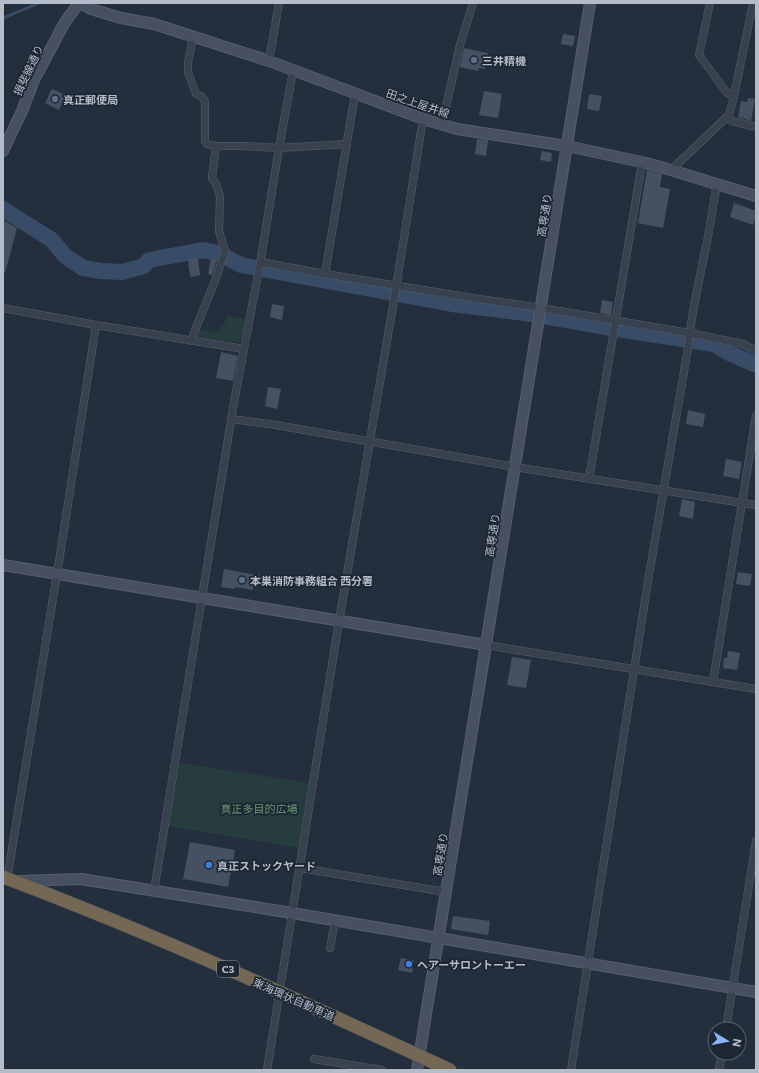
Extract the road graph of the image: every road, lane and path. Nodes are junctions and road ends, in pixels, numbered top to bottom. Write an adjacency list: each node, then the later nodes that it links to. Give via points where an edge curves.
1 (80, 3): 7 (street, 田之上屋井線, via 121,18 154,24); 20 (street, 揖斐線通り, via 65,22 34,80)
2 (279, 3): 8 (street)
3 (473, 3): 14 (street, via 460,45)
4 (590, 3): 18 (street, 高専通り)
5 (710, 3): 11 (street, via 699,55 727,93)
6 (753, 3): 11 (street)
7 (193, 37): 8 (street, 田之上屋井線); 17 (street, via 188,72 196,94 205,101 205,141)
8 (269, 62): 9 (street, 田之上屋井線)
9 (293, 71): 10 (street, 田之上屋井線); 19 (street)
10 (355, 94): 13 (street, 田之上屋井線); 16 (street)
11 (734, 96): 12 (street)
12 (726, 118): 15 (street); 22 (street)
13 (423, 119): 14 (street, 田之上屋井線); 27 (street)
14 (442, 124): 18 (street, 田之上屋井線, via 457,129)
15 (756, 127)
16 (347, 144): 19 (street); 26 (street)
17 (216, 146): 19 (street); 33 (street, via 212,178 220,196 219,231 225,251)
18 (567, 146): 21 (street, 田之上屋井線); 29 (street, 高専通り)
19 (279, 148): 25 (street)
20 (3, 151)
21 (642, 163): 22 (street, 田之上屋井線); 30 (street)
22 (671, 170): 23 (street, 田之上屋井線)
23 (717, 184): 24 (street, 田之上屋井線); 32 (street)
24 (756, 196)
25 (260, 263): 26 (street); 34 (street)
26 (325, 274): 27 (street)
27 (396, 286): 29 (street); 38 (street)
28 (3, 308): 31 (street)
29 (541, 309): 30 (street); 39 (street, 高専通り)
30 (615, 321): 32 (street); 40 (street)
31 (96, 325): 33 (street); 45 (street)
32 (689, 333): 35 (street, via 743,344); 41 (street)
33 (192, 341): 34 (street)
34 (244, 349): 37 (street)
35 (756, 351)
36 (756, 416): 42 (street)
37 (231, 419): 38 (street); 46 (street)
38 (369, 442): 39 (street); 47 (street)
39 (515, 466): 40 (street); 48 (street, 高専通り)
40 (589, 478): 41 (street)
41 (663, 490): 42 (street); 49 (street)
42 (742, 503): 43 (street); 50 (street)
43 (756, 505)
44 (3, 565): 45 (street)
45 (57, 574): 46 (street); 54 (street)
46 (201, 598): 47 (street); 55 (street)
47 (339, 621): 48 (street); 53 (street)
48 (486, 645): 49 (street); 56 (street, 高専通り)
49 (634, 669): 50 (street); 61 (street)
50 (713, 682): 51 (street)
51 (756, 689)
52 (756, 841): 62 (street)
53 (300, 868): 56 (street); 57 (street)
54 (4, 880): 55 (street, via 81,879); 69 (highway, 東海環状自動車道 / C3, bridge, via 54,896 230,970)
55 (154, 891): 57 (street)
56 (446, 892): 59 (street, 高専通り)
57 (292, 914): 58 (street); 66 (street)
58 (335, 921): 59 (street); 60 (street)
59 (439, 938): 61 (street); 68 (street, 高専通り)
60 (330, 948)
61 (588, 963): 62 (street); 70 (street)
62 (733, 988): 63 (street); 64 (street)
63 (756, 992)
64 (727, 1021)
65 (314, 1058): 67 (street)
66 (267, 1070)
67 (382, 1070)
68 (417, 1070)
69 (450, 1070)
70 (571, 1070)

